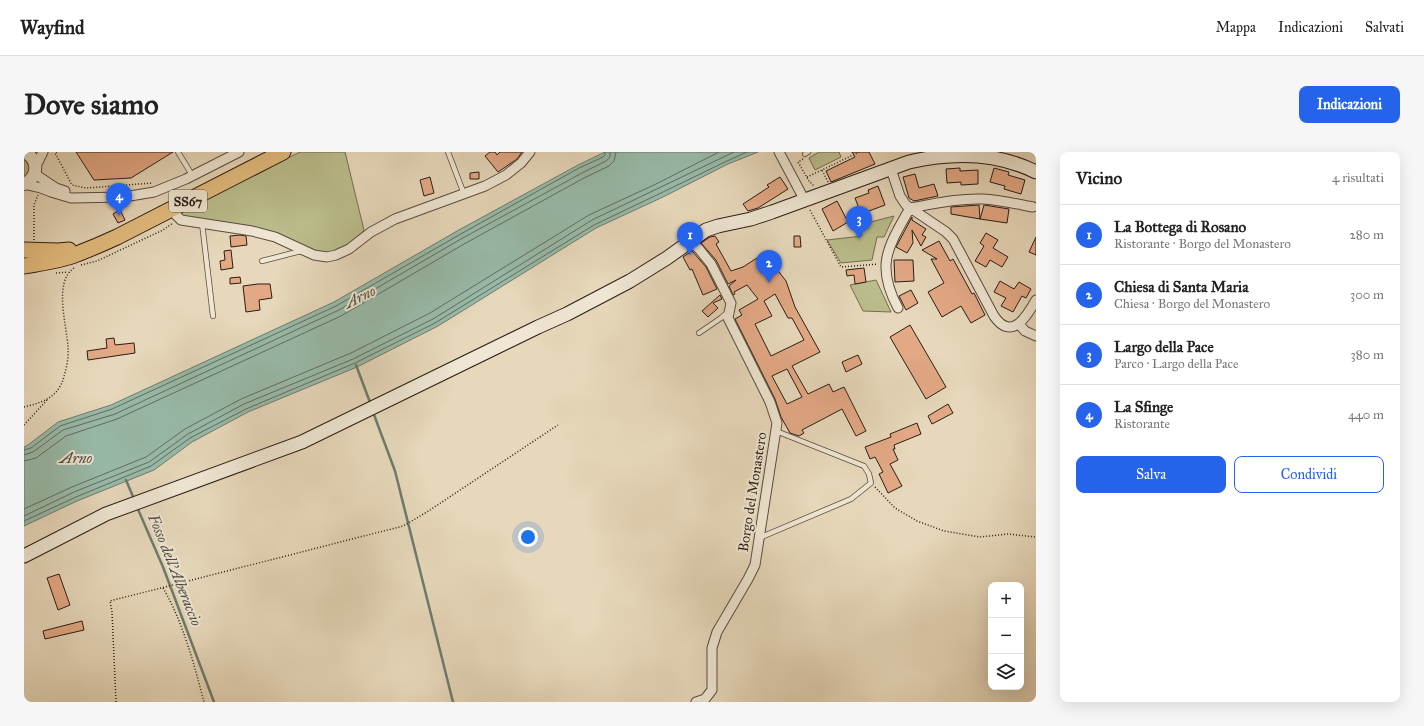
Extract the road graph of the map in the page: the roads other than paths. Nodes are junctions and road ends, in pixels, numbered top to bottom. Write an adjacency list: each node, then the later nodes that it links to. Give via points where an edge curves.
1 (26, 152): 11 (street, via 31,156)
2 (178, 152): 13 (lane)
3 (239, 152): 13 (street)
4 (283, 152): 20 (main road, SS67)
5 (448, 152): 15 (lane)
6 (530, 152): 15 (street, via 506,175)
7 (779, 152): 17 (street)
8 (47, 154): 11 (street)
9 (927, 154): 10 (main road); 12 (main road, via 965,153 999,157)
10 (891, 169): 17 (main road); 19 (street, via 900,196)
11 (35, 170): 14 (street, via 32,178); 16 (street, via 56,188)
12 (1036, 172)
13 (192, 175): 16 (street, via 154,192 124,197)
14 (24, 184): 16 (street, via 61,196)
15 (464, 194): 24 (street, via 395,219 336,255 314,255)
16 (87, 197)
17 (805, 201): 22 (main road, via 710,229)
18 (1032, 207): 19 (street, via 970,199)
19 (910, 208): 29 (street, via 894,235 885,264 887,284); 32 (street, via 953,239 999,322 1008,326)
20 (174, 213): 21 (street, via 181,220); 23 (main road, SS67)
21 (202, 223): 24 (street, via 275,237); 31 (lane)
22 (691, 242): 30 (street, Borgo del Monastero, via 714,270 731,303); 37 (main road, via 630,281 568,314 302,442 106,514)
23 (92, 247): 25 (main road, SS67); 27 (main road, SS67, via 76,255)
24 (304, 250): 26 (lane)
25 (29, 251)
26 (262, 261)
27 (24, 266)
28 (1036, 300): 32 (street)
29 (898, 308)
30 (730, 310): 33 (lane); 35 (street, Borgo del Monastero, via 728,318 770,402)
31 (213, 316)
32 (1019, 324): 34 (street)
33 (699, 333)
34 (1036, 336)
35 (776, 431): 36 (street, Borgo del Monastero); 36 (lane, via 864,466 871,483 851,499)
36 (759, 538): 38 (street, Borgo del Monastero, via 755,565 717,632 712,648 712,690 705,699)
37 (24, 556)
38 (696, 702)

